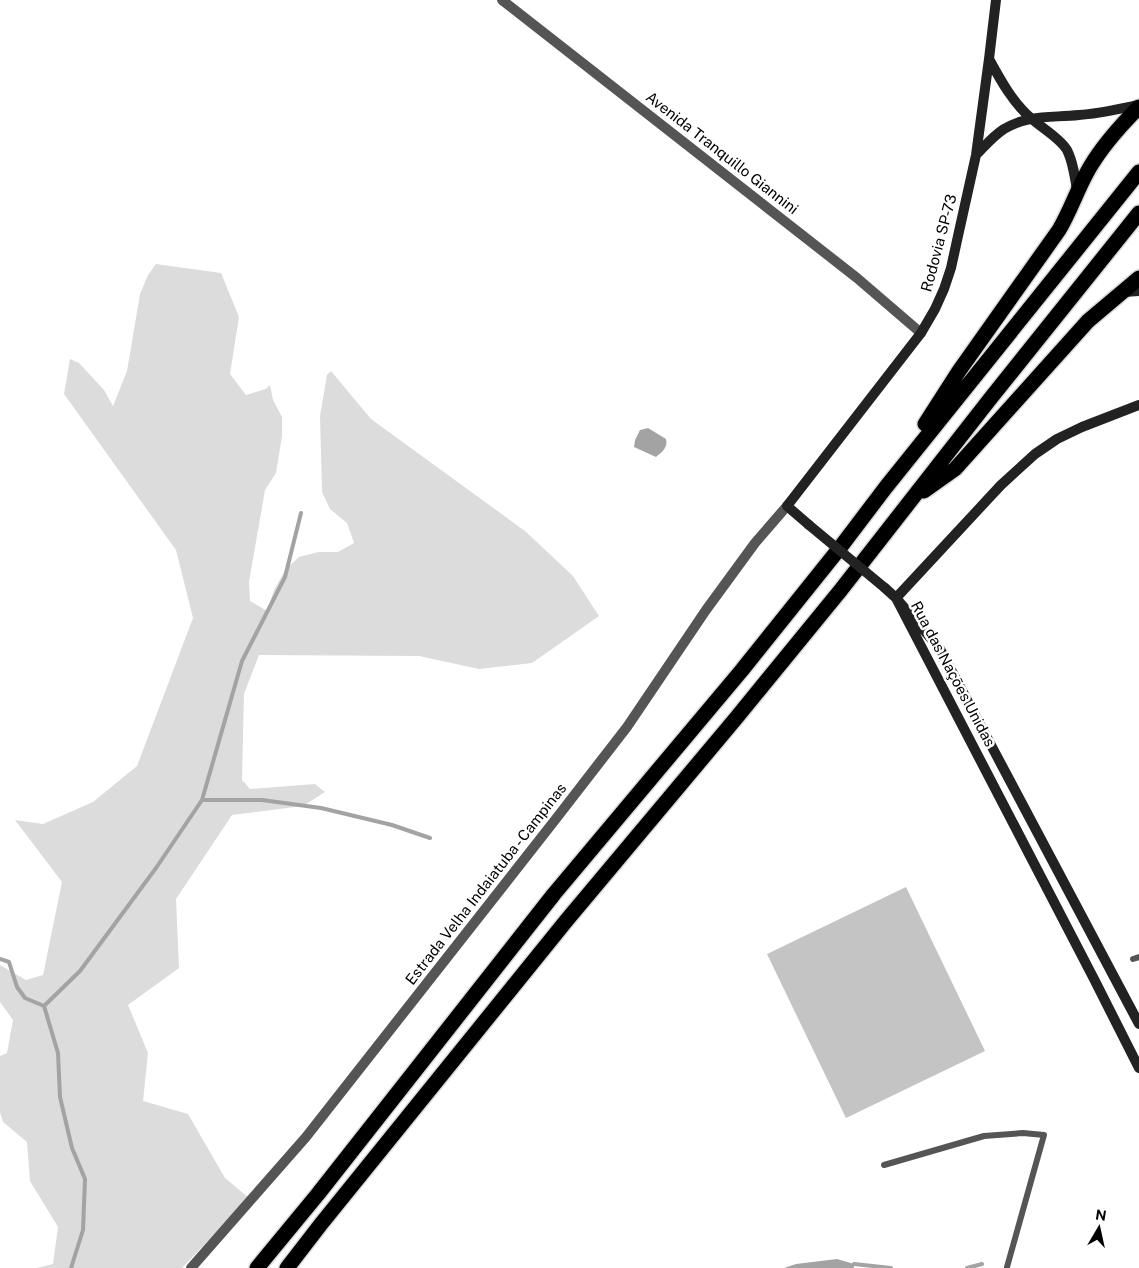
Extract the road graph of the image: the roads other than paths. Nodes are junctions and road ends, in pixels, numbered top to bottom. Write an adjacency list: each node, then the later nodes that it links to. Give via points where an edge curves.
1 (502, 0): 13 (street, Avenida Tranquillo Giannini, via 857,278)
2 (996, 0): 3 (main road, Rodovia SP-73)
3 (989, 59): 5 (main road, via 1005,88); 6 (main road, Rodovia SP-73)
4 (1139, 106): 5 (main road); 8 (highway, via 1107,142)
5 (1030, 118): 6 (main road, via 1003,130); 8 (main road, via 1066,148)
6 (976, 155): 13 (main road, Rodovia SP-73, via 948,275 935,309)
7 (1139, 172): 15 (highway)
8 (1077, 191): 15 (highway, via 1059,230 959,371)
9 (1139, 213): 16 (highway)
10 (1139, 278): 12 (highway)
11 (1139, 291): 12 (main road)
12 (1124, 292): 16 (highway, via 1088,321 955,469)
13 (921, 333): 17 (main road, Rodovia SP-73)
14 (1139, 404): 18 (main road, via 1082,427 1035,454 1001,485)
15 (886, 487): 24 (highway, via 748,662 554,894)
16 (909, 503): 25 (highway)
17 (787, 506): 18 (main road, bridge); 23 (street, Estrada Velha Indaiatuba - Campinas, via 706,610 627,727 555,820 306,1137)
18 (896, 598): 19 (main road, Rua das Nações Unidas, via 940,649); 20 (main road, Rua das Nações Unidas)
19 (1139, 1024)
20 (1139, 1068)
21 (884, 1165): 22 (lane, via 984,1136 1044,1135)
22 (1007, 1267)
23 (191, 1268)
24 (257, 1268)
25 (287, 1268)

